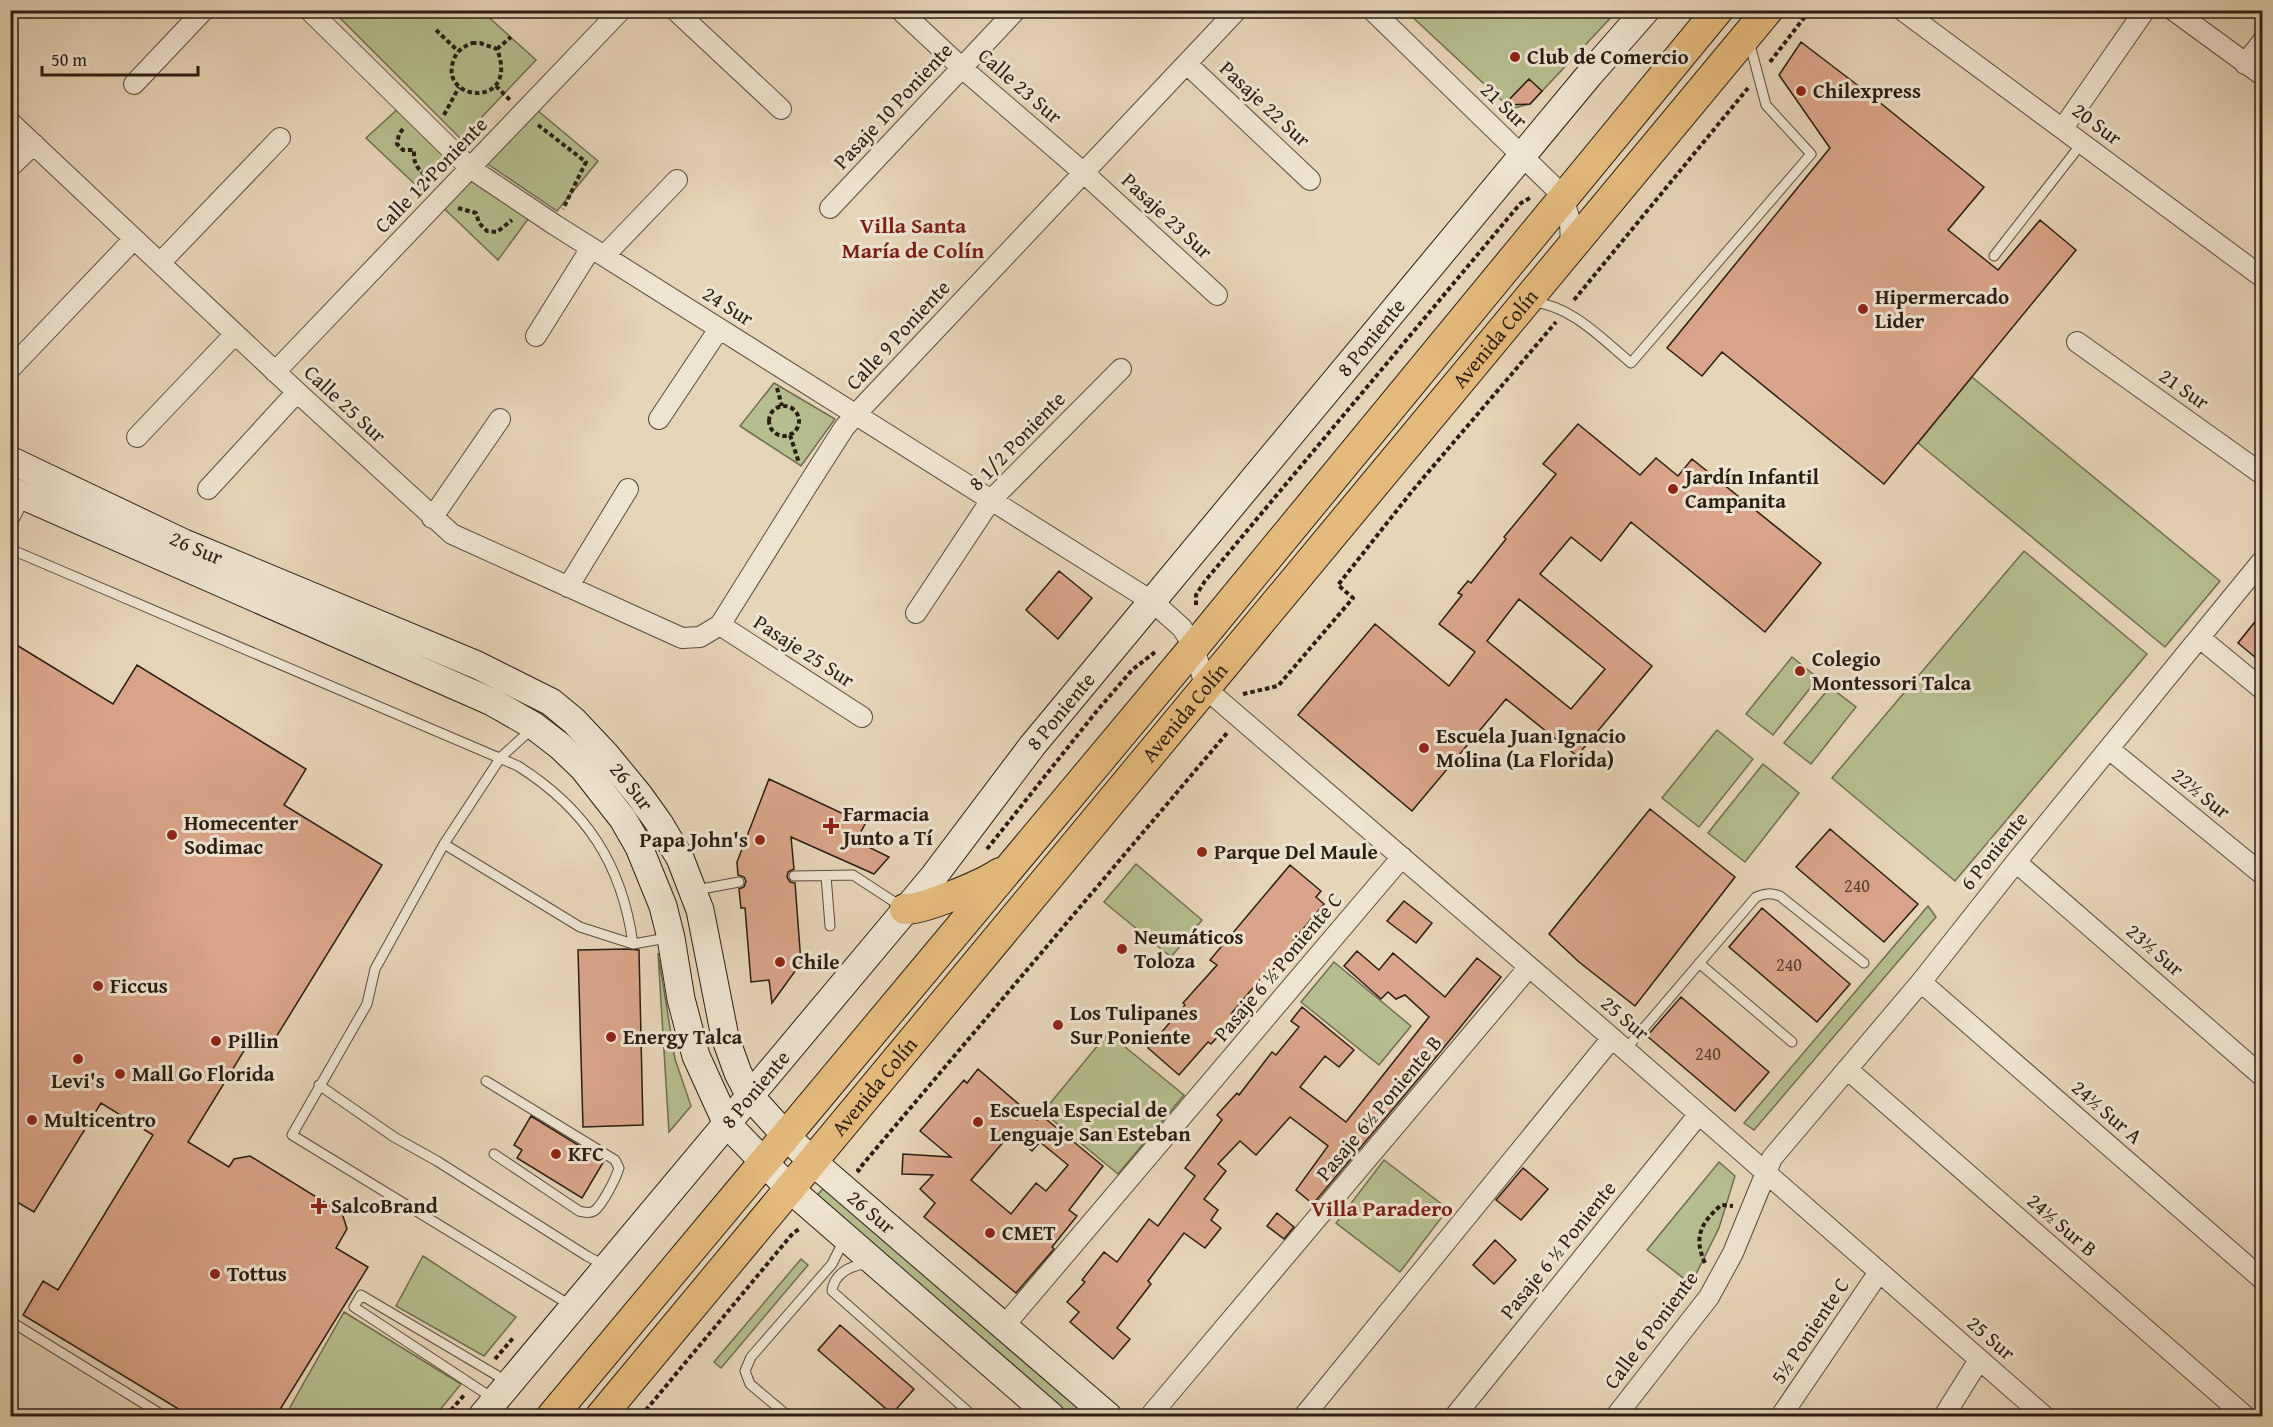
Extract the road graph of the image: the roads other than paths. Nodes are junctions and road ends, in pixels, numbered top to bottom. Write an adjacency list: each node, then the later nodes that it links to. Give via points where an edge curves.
1 (204, 10): 21 (street)
2 (309, 10): 30 (street, 24 Sur)
3 (621, 10): 30 (street, Calle 12 Poniente)
4 (675, 10): 22 (street)
5 (900, 10): 19 (street, Calle 23 Sur)
6 (1016, 10): 19 (street, Pasaje 10 Poniente)
7 (1237, 10): 17 (street, Calle 9 Poniente)
8 (1372, 10): 28 (street, 21 Sur)
9 (1646, 10): 28 (street, 8 Poniente)
10 (1719, 10): 34 (main road, Avenida Colín)
11 (1768, 10): 15 (main road, Avenida Colín)
12 (1902, 10): 24 (street, 20 Sur)
13 (2145, 10): 24 (street)
14 (2173, 10): 18 (street)
15 (1748, 35): 37 (main road, Avenida Colín); 43 (lane, via 1766,105 1811,154 1631,363 1582,322 1549,305)
16 (2262, 42): 18 (street)
17 (1187, 64): 31 (street, Calle 9 Poniente); 33 (street, Pasaje 22 Sur)
18 (2246, 64): 20 (street)
19 (962, 68): 31 (street, Calle 23 Sur); 35 (street, Pasaje 10 Poniente)
20 (2262, 75)
21 (134, 84)
22 (781, 109)
23 (10, 122): 27 (street, Calle 25 Sur)
24 (2062, 128): 26 (street, 20 Sur)
25 (280, 138): 40 (street)
26 (2082, 143): 39 (lane); 41 (street, 20 Sur)
27 (34, 144): 29 (street); 36 (street, Calle 25 Sur)
28 (1522, 156): 34 (street, 21 Sur); 67 (street, 8 Poniente)
29 (10, 167)
30 (470, 168): 38 (street, 24 Sur); 50 (street, Calle 12 Poniente)
31 (1084, 173): 42 (street, Pasaje 23 Sur); 52 (street, Calle 9 Poniente)
32 (677, 180): 38 (street)
33 (1310, 180)
34 (1559, 192): 37 (street, via 1570,221); 71 (main road, Avenida Colín)
35 (830, 208)
36 (134, 239): 40 (street, Calle 25 Sur); 48 (street)
37 (1570, 250): 43 (main road, Avenida Colín)
38 (597, 252): 44 (street, 24 Sur); 46 (street)
39 (1994, 256)
40 (160, 262): 45 (street, Calle 25 Sur)
41 (2262, 278)
42 (1217, 295)
43 (1527, 302): 73 (main road, Avenida Colín)
44 (719, 329): 52 (street, 24 Sur); 54 (street)
45 (235, 334): 50 (street, Calle 25 Sur); 55 (street)
46 (536, 336)
47 (2077, 342): 57 (street, 21 Sur)
48 (10, 369)
49 (1121, 369): 61 (street, 8 1/2 Poniente)
50 (275, 372): 51 (street, Calle 25 Sur)
51 (297, 392): 59 (street); 62 (street, Calle 25 Sur)
52 (856, 414): 61 (street, 24 Sur); 69 (street, Calle 9 Poniente)
53 (500, 419): 62 (street)
54 (659, 419)
55 (137, 437)
56 (10, 460): 58 (street, 26 Sur)
57 (2262, 474)
58 (27, 487): 63 (lane); 76 (street, 26 Sur, via 184,543 477,665 551,702); 77 (street, 26 Sur, via 492,702)
59 (208, 489)
60 (628, 489): 66 (street)
61 (991, 500): 67 (street, 24 Sur); 68 (street, 8 1/2 Poniente)
62 (432, 518): 66 (street, Calle 25 Sur, via 452,534)
63 (10, 528)
64 (10, 549): 79 (lane)
65 (2262, 561): 72 (street, 6 Poniente)
66 (568, 587): 70 (street, Calle 25 Sur, via 682,638)
67 (1153, 602): 71 (street, 24 Sur); 89 (street, 8 Poniente, via 1032,746 944,864)
68 (916, 613)
69 (720, 625): 70 (street, Calle 9 Poniente); 75 (street, Pasaje 25 Sur)
70 (700, 637)
71 (1188, 638): 73 (street); 83 (main road, Avenida Colín)
72 (2200, 638): 74 (street); 78 (street, 6 Poniente)
73 (1206, 689): 81 (street, 25 Sur); 108 (main road, Avenida Colín)
74 (2262, 689)
75 (862, 717)
76 (574, 721): 77 (street, via 542,720); 88 (street, 26 Sur, via 606,754 659,823)
77 (534, 726): 79 (lane); 91 (street, 26 Sur, via 583,768 623,819 653,876)
78 (2109, 749): 82 (street, 6 Poniente); 84 (street, 22½ Sur)
79 (501, 758): 80 (lane); 92 (lane, via 549,787 597,840 624,896)
80 (444, 844): 92 (lane, via 580,927); 102 (lane, via 375,969 367,1004)
81 (1402, 857): 95 (street, 25 Sur); 119 (street, Pasaje 6 ½ Poniente C)
82 (2016, 862): 96 (street, 6 Poniente); 100 (street, 23½ Sur)
83 (1010, 866): 89 (main road, via 961,891); 106 (main road, Avenida Colín)
84 (2262, 874)
85 (794, 876): 86 (lane)
86 (826, 876): 89 (lane, via 853,874); 90 (lane)
87 (739, 882): 88 (lane)
88 (694, 891): 103 (street, 26 Sur, via 725,1036)
89 (905, 909): 103 (street, 8 Poniente)
90 (830, 926)
91 (671, 938): 92 (lane); 105 (street, 26 Sur, via 687,1028 704,1078)
92 (633, 944)
93 (1699, 963): 94 (lane, via 1756,897 1767,893 1780,896); 97 (lane); 98 (lane)
94 (1864, 963)
95 (1529, 967): 98 (street, 25 Sur); 129 (street, Pasaje 6½ Poniente B)
96 (1921, 982): 99 (street, 6 Poniente); 116 (street, 24½ Sur A)
97 (1792, 1042)
98 (1619, 1044): 104 (street, 25 Sur); 130 (street)
99 (1847, 1069): 110 (street, 6 Poniente, via 1772,1158); 136 (street, 24½ Sur B)
100 (2262, 1076)
101 (486, 1081): 107 (lane, via 615,1160 619,1168 595,1210 588,1213 579,1211)
102 (319, 1085): 114 (lane, via 394,1137); 117 (lane, via 292,1135)
103 (750, 1096): 105 (street, 8 Poniente); 106 (street, 26 Sur)
104 (1699, 1114): 110 (street, 25 Sur); 131 (street, Pasaje 6 ½ Poniente)
105 (726, 1124): 109 (street, 26 Sur); 114 (street, 8 Poniente)
106 (786, 1136): 108 (street, 26 Sur); 109 (main road, Avenida Colín)
107 (494, 1154)
108 (813, 1162): 111 (main road, Avenida Colín); 119 (street, 26 Sur)
109 (763, 1163): 111 (street, 26 Sur); 123 (main road, Avenida Colín)
110 (1765, 1172): 115 (street, 25 Sur); 132 (street, Calle 6 Poniente, via 1733,1253 1709,1297)
111 (790, 1189): 112 (street, 26 Sur); 124 (main road, Avenida Colín)
112 (839, 1246): 113 (street, 26 Sur); 125 (lane, via 832,1264 751,1357 745,1371 750,1384)
113 (876, 1263): 126 (lane, via 857,1264 841,1273 833,1282 832,1291); 127 (street, 26 Sur)
114 (609, 1267): 117 (street, 8 Poniente)
115 (1879, 1272): 120 (street, 25 Sur); 133 (street, 5½ Poniente C)
116 (2262, 1279)
117 (573, 1307): 121 (street, 8 Poniente)
118 (10, 1321): 122 (lane)
119 (1004, 1326): 128 (street, 26 Sur)
120 (1979, 1360): 134 (street); 135 (street, 25 Sur)
121 (496, 1400): 121 (lane, via 360,1295 354,1307)
122 (164, 1416)
123 (552, 1416)
124 (601, 1416)
125 (788, 1416)
126 (973, 1416)
127 (1052, 1416)
128 (1108, 1416)
129 (1150, 1416)
130 (1304, 1416)
131 (1455, 1416)
132 (1616, 1416)
133 (1781, 1416)
134 (1944, 1416)
135 (2044, 1416)
136 (2245, 1416)

